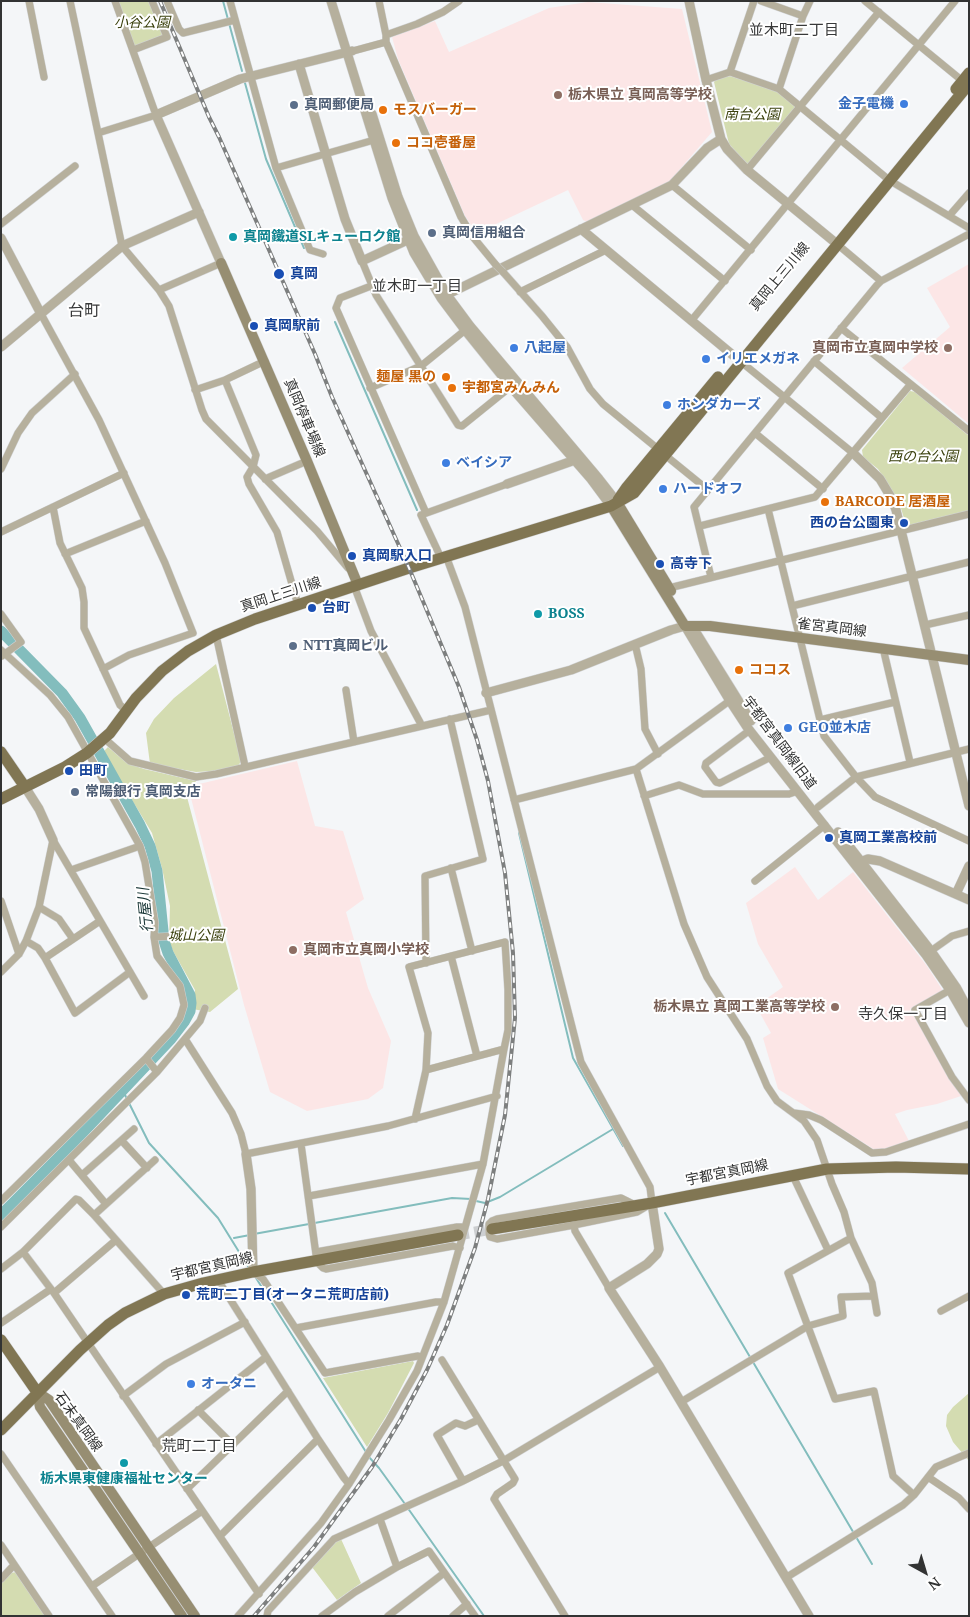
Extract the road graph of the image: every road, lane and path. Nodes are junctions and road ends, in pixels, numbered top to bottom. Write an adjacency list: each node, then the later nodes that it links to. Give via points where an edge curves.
1 (29, 1): 27 (street)
2 (70, 1): 33 (street)
3 (115, 1): 22 (street)
4 (152, 1): 22 (street, via 167,36)
5 (167, 1): 19 (street, via 183,33)
6 (230, 1): 19 (street)
7 (331, 1): 23 (street)
8 (337, 1): 23 (street)
9 (379, 1): 20 (street)
10 (459, 1): 20 (street, via 443,12)
11 (689, 1): 28 (street)
12 (754, 1): 25 (street)
13 (761, 1): 18 (street)
14 (810, 1): 18 (street)
15 (865, 1): 17 (street)
16 (952, 3): 21 (street)
17 (878, 12): 21 (street); 31 (street)
18 (803, 16): 30 (street)
19 (230, 21): 26 (street)
20 (386, 38): 23 (street); 65 (street, bridge, via 461,217 473,237)
21 (919, 46): 29 (street); 36 (street)
22 (133, 50): 32 (street)
23 (350, 51): 24 (street); 35 (street); 53 (street)
24 (299, 64): 26 (street); 37 (street)
25 (730, 72): 28 (street); 30 (street)
26 (249, 76): 32 (street); 39 (street)
27 (44, 78)
28 (706, 80): 34 (street)
29 (967, 82): 41 (main road, 真岡上三川線)
30 (779, 89): 31 (street)
31 (801, 107): 36 (street); 40 (street)
32 (156, 115): 33 (street); 46 (street)
33 (98, 133): 55 (street)
34 (722, 139): 40 (street, via 734,158); 42 (street, via 707,148)
35 (374, 140): 37 (street); 53 (street, via 392,198)
36 (841, 140): 41 (street); 44 (street)
37 (325, 154): 39 (street); 59 (street)
38 (75, 166): 48 (street)
39 (276, 168): 58 (street, via 310,250)
40 (747, 170): 44 (street)
41 (887, 178): 47 (street); 54 (main road, 真岡上三川線)
42 (672, 186): 45 (street); 57 (street)
43 (969, 193): 47 (street)
44 (789, 204): 54 (street); 57 (street)
45 (632, 205): 50 (street); 61 (street)
46 (199, 212): 55 (street); 60 (street)
47 (949, 216): 49 (street)
48 (1, 224)
49 (969, 228)
50 (581, 229): 56 (street); 66 (street)
51 (969, 234): 62 (street)
52 (1, 238): 67 (street)
53 (411, 238): 59 (street); 66 (street)
54 (834, 242): 62 (street); 72 (main road, 真岡上三川線)
55 (122, 246): 64 (street); 67 (street)
56 (606, 250): 65 (street); 68 (street)
57 (751, 250): 61 (street)
58 (323, 254)
59 (362, 261): 63 (street)
60 (221, 263): 64 (street); 73 (main road, 真岡停車場線)
61 (725, 281): 68 (street)
62 (881, 281): 70 (street)
63 (371, 286): 75 (street); 80 (street, via 340,298 336,308)
64 (159, 290): 81 (street, via 169,306)
65 (520, 292): 86 (street, via 567,348 590,389 603,404)
66 (444, 296): 69 (street)
67 (41, 314): 71 (street); 76 (street)
68 (692, 321): 72 (street)
69 (467, 328): 75 (street); 78 (street)
70 (841, 328): 74 (street); 79 (street)
71 (1, 347)
72 (737, 359): 82 (street); 86 (main road, 真岡上三川線)
73 (265, 361): 77 (street); 89 (main road, 真岡停車場線)
74 (814, 361): 82 (street); 83 (street)
75 (421, 366): 78 (street, via 458,425 462,426); 80 (street)
76 (75, 374): 91 (street, via 32,413 18,433); 92 (street)
77 (225, 380): 81 (street); 90 (street, via 256,455)
78 (514, 384): 88 (street); 97 (street, via 599,479)
79 (910, 385): 83 (street); 84 (street)
80 (370, 388): 100 (street)
81 (195, 390): 90 (street, via 206,420)
82 (784, 397): 85 (street); 87 (street)
83 (882, 418): 87 (street)
84 (969, 431)
85 (755, 432): 95 (street); 96 (street)
86 (661, 452): 96 (street); 97 (main road, 真岡上三川線)
87 (853, 453): 95 (street); 104 (street, via 886,489)
88 (575, 460): 94 (street); 97 (street)
89 (307, 461): 93 (street); 110 (main road, 真岡停車場線)
90 (253, 468): 93 (street); 115 (street, via 247,477 249,484 277,532)
91 (1, 469)
92 (124, 473): 98 (street); 102 (street)
93 (265, 479): 110 (street)
94 (507, 484): 100 (street)
95 (823, 489): 99 (street, via 815,497)
96 (708, 490): 103 (street, via 694,507)
97 (614, 504): 107 (main road, 真岡上三川線); 114 (main road); 120 (main road)
98 (53, 507): 105 (street); 106 (street)
99 (768, 509): 103 (street); 108 (street)
100 (426, 514): 107 (street, via 421,515)
101 (969, 514): 104 (street)
102 (146, 521): 106 (street); 128 (street, via 193,632 129,655)
103 (700, 526): 112 (street)
104 (902, 530): 108 (street); 111 (street)
105 (1, 532)
106 (65, 554): 128 (street, via 82,588 84,628)
107 (443, 557): 113 (main road, 真岡上三川線); 130 (street, via 465,607)
108 (780, 560): 112 (street); 116 (street)
109 (969, 562): 111 (street)
110 (354, 573): 113 (main road, 真岡停車場線)
111 (913, 576): 116 (street); 119 (street)
112 (711, 577): 114 (street)
113 (358, 585): 115 (main road, 真岡上三川線); 137 (street, via 356,591 372,631)
114 (669, 588): 120 (main road)
115 (298, 605): 121 (main road, 真岡上三川線)
116 (792, 606): 122 (street)
117 (1, 614): 125 (street, via 21,642)
118 (969, 615): 119 (street)
119 (925, 625): 126 (street)
120 (688, 626): 122 (main road, 雀宮真岡線); 123 (street); 131 (street, 宇都宮真岡線旧道)
121 (216, 635): 134 (main road, 真岡上三川線, via 162,671); 147 (street)
122 (799, 638): 124 (main road, 雀宮真岡線); 136 (street)
123 (635, 644): 130 (street, via 571,670); 144 (street, via 641,668 645,729)
124 (883, 648): 126 (main road, 雀宮真岡線); 132 (street)
125 (3, 653): 140 (street, via 31,676 58,704 78,732)
126 (932, 656): 127 (main road, 雀宮真岡線); 143 (street)
127 (969, 660)
128 (103, 669): 134 (street, via 120,705)
129 (346, 690): 139 (street)
130 (486, 693): 133 (street)
131 (732, 699): 138 (street, 宇都宮真岡線旧道); 144 (street); 156 (street, 宇都宮真岡線旧道)
132 (895, 702): 136 (street); 146 (street)
133 (491, 710): 135 (street); 154 (street)
134 (127, 711): 140 (main road, 真岡上三川線)
135 (450, 720): 137 (street); 163 (street, via 483,859)
136 (820, 720): 149 (street, via 824,736)
137 (422, 726): 139 (street)
138 (750, 730): 145 (street, 宇都宮真岡線旧道); 145 (street, via 706,763 705,767 716,782 720,783)
139 (354, 742): 147 (street)
140 (95, 746): 147 (street, via 130,761 196,777); 150 (main road, 真岡上三川線, via 65,767); 160 (street)
141 (969, 749): 143 (street)
142 (1, 752): 150 (main road)
143 (956, 752): 146 (street); 155 (street)
144 (658, 754): 148 (street)
145 (771, 757): 151 (street, 宇都宮真岡線旧道)
146 (910, 762): 149 (street)
147 (245, 766)
148 (636, 770): 152 (street); 154 (street)
149 (856, 777): 156 (street); 159 (street, via 885,803)
150 (25, 787): 153 (main road, 真岡上三川線); 158 (street)
151 (798, 792): 152 (street, via 703,794 679,785); 157 (street, 宇都宮真岡線旧道)
152 (644, 796): 197 (street, via 684,924 707,978 747,1039 767,1086 777,1101)
153 (1, 798)
154 (514, 800): 214 (street, via 581,1062 650,1187)
155 (969, 806)
156 (818, 807): 161 (street, 宇都宮真岡線旧道)
157 (824, 825): 161 (street, 宇都宮真岡線旧道); 165 (street)
158 (53, 840): 164 (street); 169 (street)
159 (969, 841)
160 (140, 846): 164 (street); 173 (street, via 155,923)
161 (859, 863): 166 (street, via 868,859 880,861); 177 (street)
162 (969, 866): 166 (street)
163 (451, 868): 176 (street); 181 (street, via 425,876)
164 (71, 870): 170 (street)
165 (755, 881)
166 (956, 894): 167 (street)
167 (969, 900)
168 (1, 901): 178 (street)
169 (39, 907): 174 (street, via 59,919); 175 (street)
170 (100, 921): 174 (street); 183 (street)
171 (969, 931): 177 (street, via 952,936)
172 (176, 936): 173 (street)
173 (154, 937): 192 (street, via 157,956 180,986 184,1005 172,1030)
174 (73, 939): 180 (street)
175 (26, 941): 178 (street); 180 (street, via 38,948)
176 (472, 950): 179 (street); 190 (street, via 505,942 508,1022)
177 (929, 953): 184 (street); 187 (street, via 956,987)
178 (19, 954): 182 (street)
179 (451, 956): 181 (street); 191 (street)
180 (45, 958): 183 (street, via 76,1013)
181 (426, 963): 193 (street, via 409,967 428,1033)
182 (1, 972)
183 (130, 972): 185 (street)
184 (950, 990): 188 (street); 196 (street, via 915,1010 952,1077)
185 (144, 996)
186 (205, 1008): 189 (street, via 200,1021)
187 (969, 1011)
188 (969, 1023)
189 (185, 1039): 194 (street); 203 (street, via 232,1113)
190 (504, 1049): 191 (street); 195 (street)
191 (477, 1056): 193 (street)
192 (146, 1058): 194 (street); 213 (street)
193 (426, 1070): 198 (street)
194 (158, 1072): 204 (street)
195 (496, 1096): 198 (street); 206 (street)
196 (969, 1100)
197 (794, 1113): 199 (street, via 821,1120 872,1153 886,1152); 208 (street, via 817,1140)
198 (415, 1119): 202 (street)
199 (969, 1124)
200 (134, 1130): 201 (street)
201 (122, 1141): 207 (street); 210 (street)
202 (301, 1144): 203 (street); 212 (street)
203 (246, 1154): 229 (street, via 251,1189)
204 (69, 1160): 210 (street); 219 (street)
205 (155, 1160): 207 (street)
206 (483, 1164): 212 (street); 221 (street)
207 (147, 1168): 215 (street)
208 (828, 1169): 209 (main road, 宇都宮真岡線); 211 (main road, 宇都宮真岡線); 222 (street)
209 (969, 1169)
210 (82, 1175): 215 (street)
211 (793, 1176): 214 (main road, 宇都宮真岡線); 225 (street)
212 (309, 1196): 227 (street)
213 (1, 1201)
214 (652, 1202): 216 (main road, 宇都宮真岡線); 218 (street, via 637,1212); 231 (street, via 657,1254)
215 (106, 1204): 217 (street)
216 (633, 1204): 218 (street, via 621,1198 497,1219 490,1224 489,1234 497,1238); 220 (main road, 宇都宮真岡線)
217 (94, 1215): 223 (street); 226 (street, via 76,1199)
218 (574, 1225): 231 (street, via 574,1231)
219 (1, 1227)
220 (492, 1229)
221 (462, 1231): 224 (street); 227 (main road, 宇都宮真岡線)
222 (851, 1238): 225 (street); 234 (street, via 872,1282)
223 (116, 1240): 232 (street); 233 (street)
224 (460, 1248): 227 (street, via 453,1246 326,1269); 236 (street)
225 (828, 1250): 241 (street, via 788,1273)
226 (23, 1252): 228 (street); 232 (street)
227 (317, 1257): 229 (main road, 宇都宮真岡線)
228 (1, 1269)
229 (253, 1272): 230 (main road, 宇都宮真岡線); 242 (street, via 263,1279)
230 (218, 1280): 233 (main road, 宇都宮真岡線); 239 (street)
231 (609, 1288): 248 (street)
232 (52, 1291): 240 (street); 244 (street)
233 (164, 1294): 244 (main road, 宇都宮真岡線, via 125,1313)
234 (873, 1296): 238 (street); 241 (street, via 841,1297 843,1316)
235 (969, 1296): 237 (street)
236 (444, 1302): 242 (street); 246 (street)
237 (941, 1312)
238 (877, 1313)
239 (245, 1322): 245 (street); 251 (street, via 166,1364)
240 (1, 1323)
241 (808, 1326): 252 (street); 266 (street, via 835,1399 874,1391 893,1476)
242 (296, 1328): 246 (street, via 325,1373 418,1356)
243 (1, 1340): 250 (main road)
244 (88, 1342): 250 (main road, 宇都宮真岡線); 251 (street)
245 (266, 1356): 249 (street); 253 (street)
246 (422, 1358): 264 (street, via 389,1420)
247 (442, 1360): 254 (street)
248 (660, 1367): 252 (street); 261 (street)
249 (288, 1391): 256 (street); 258 (street)
250 (37, 1392): 255 (main road, 宇都宮真岡線); 272 (main road, 石末真岡線, via 48,1400); 273 (main road, 石末真岡線, via 40,1406)
251 (123, 1396): 257 (street)
252 (681, 1402): 277 (street)
253 (198, 1410): 257 (street); 258 (street)
254 (478, 1420): 261 (street); 263 (street, via 465,1426 456,1423 437,1435)
255 (1, 1430)
256 (318, 1439): 264 (street); 270 (street)
257 (156, 1444): 265 (street)
258 (233, 1445): 265 (street)
259 (969, 1453): 262 (street, via 936,1467)
260 (1, 1454): 279 (street)
261 (503, 1461): 263 (street); 292 (street, via 515,1479 494,1499)
262 (928, 1477): 266 (street); 267 (street, via 959,1498)
263 (463, 1481): 269 (street)
264 (349, 1484): 280 (street, via 321,1523)
265 (188, 1489): 268 (street)
266 (914, 1495): 277 (street)
267 (969, 1510)
268 (202, 1511): 270 (street); 272 (street)
269 (380, 1519): 275 (street); 287 (street, via 334,1539 268,1611)
270 (220, 1536): 280 (street)
271 (1, 1545): 274 (street)
272 (149, 1548): 273 (street); 285 (main road, 石末真岡線)
273 (139, 1553): 279 (street); 284 (main road, 石末真岡線)
274 (14, 1565): 278 (street); 282 (street)
275 (397, 1567): 276 (street, via 429,1551); 288 (street)
276 (444, 1573): 281 (street); 289 (street)
277 (787, 1577): 293 (street)
278 (1, 1579)
279 (92, 1586): 283 (street)
280 (259, 1594): 286 (street)
281 (467, 1604): 290 (street); 291 (street)
282 (49, 1616)
283 (112, 1616)
284 (182, 1616)
285 (195, 1616)
286 (238, 1616)
287 (268, 1616)
288 (322, 1616)
289 (388, 1616)
290 (453, 1616)
291 (475, 1616)
292 (565, 1616)
293 (809, 1616)

